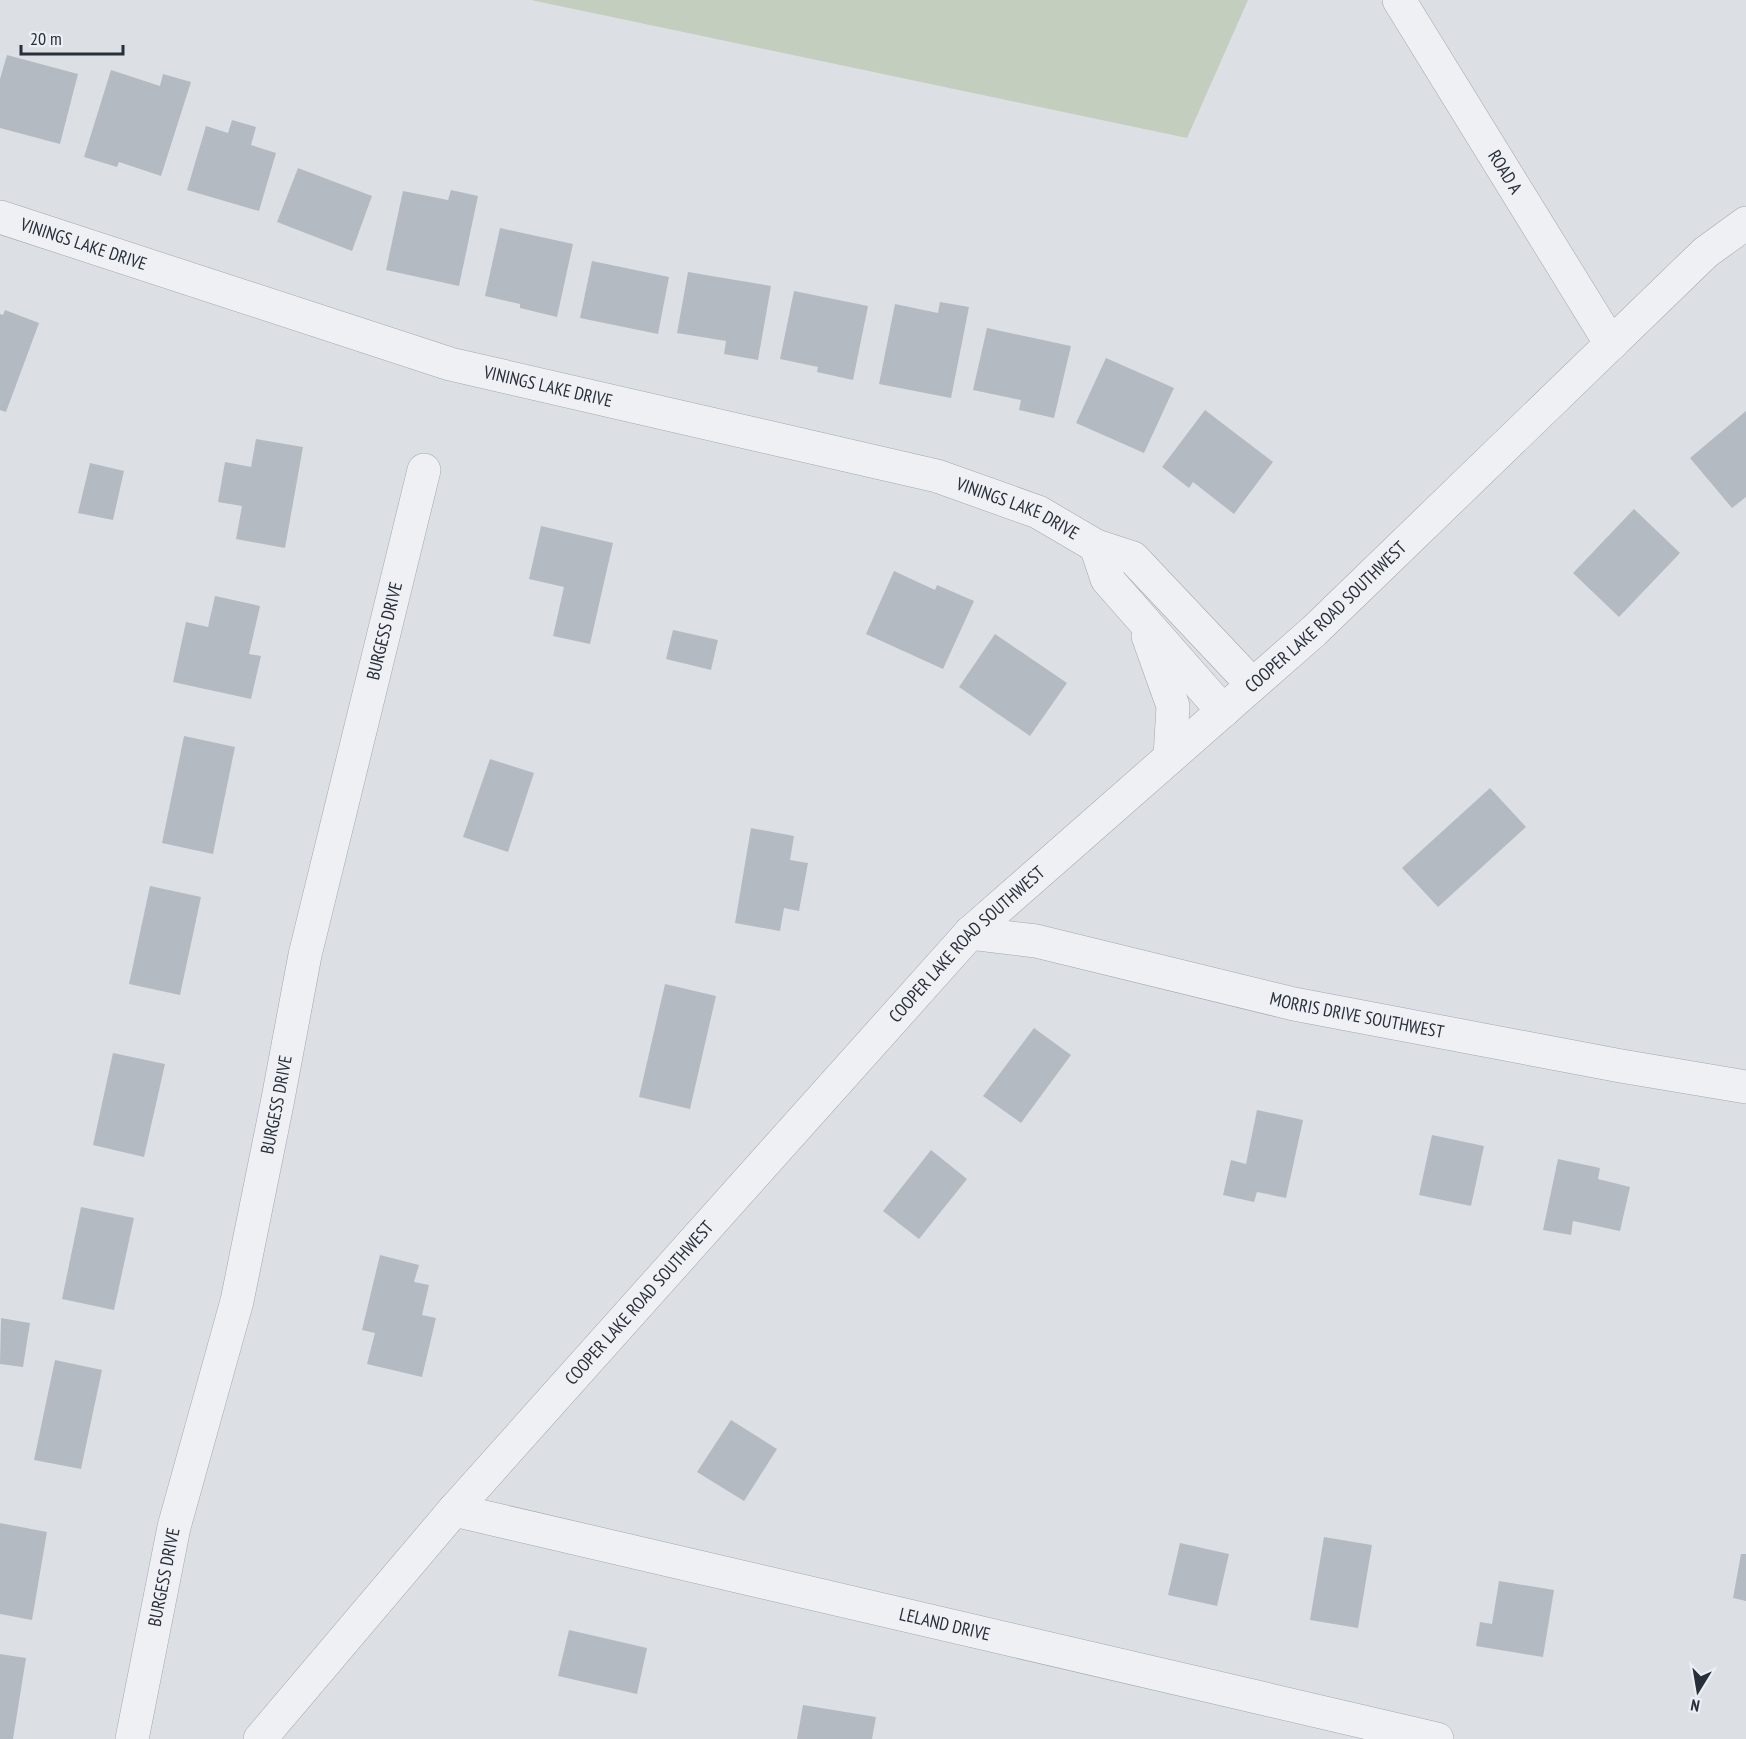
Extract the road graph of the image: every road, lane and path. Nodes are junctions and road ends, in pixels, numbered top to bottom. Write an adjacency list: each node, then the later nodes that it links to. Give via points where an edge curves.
1 (1398, 0): 4 (street, ROAD A)
2 (0, 217): 6 (street, VININGS LAKE DRIVE, via 450,364 937,476 1038,512)
3 (1746, 223): 4 (street, COOPER LAKE ROAD SOUTHWEST, via 1706,252)
4 (1611, 344): 8 (street, COOPER LAKE ROAD SOUTHWEST, via 1314,631)
5 (424, 470): 14 (street, BURGESS DRIVE, via 305,955 237,1301 174,1527)
6 (1096, 546): 7 (street, VININGS LAKE DRIVE, via 1107,579); 8 (street, VININGS LAKE DRIVE, via 1133,558)
7 (1141, 617): 9 (street, VININGS LAKE DRIVE); 10 (street, via 1173,706)
8 (1252, 684): 9 (street, COOPER LAKE ROAD SOUTHWEST)
9 (1223, 711): 10 (street, COOPER LAKE ROAD SOUTHWEST)
10 (1170, 757): 11 (street, COOPER LAKE ROAD SOUTHWEST)
11 (970, 933): 12 (street, MORRIS DRIVE SOUTHWEST, via 1036,941 1294,1004); 13 (street, COOPER LAKE ROAD SOUTHWEST)
12 (1746, 1087)
13 (454, 1510): 15 (street, COOPER LAKE ROAD SOUTHWEST); 16 (street, LELAND DRIVE)
14 (132, 1739)
15 (260, 1739)
16 (1437, 1739)

